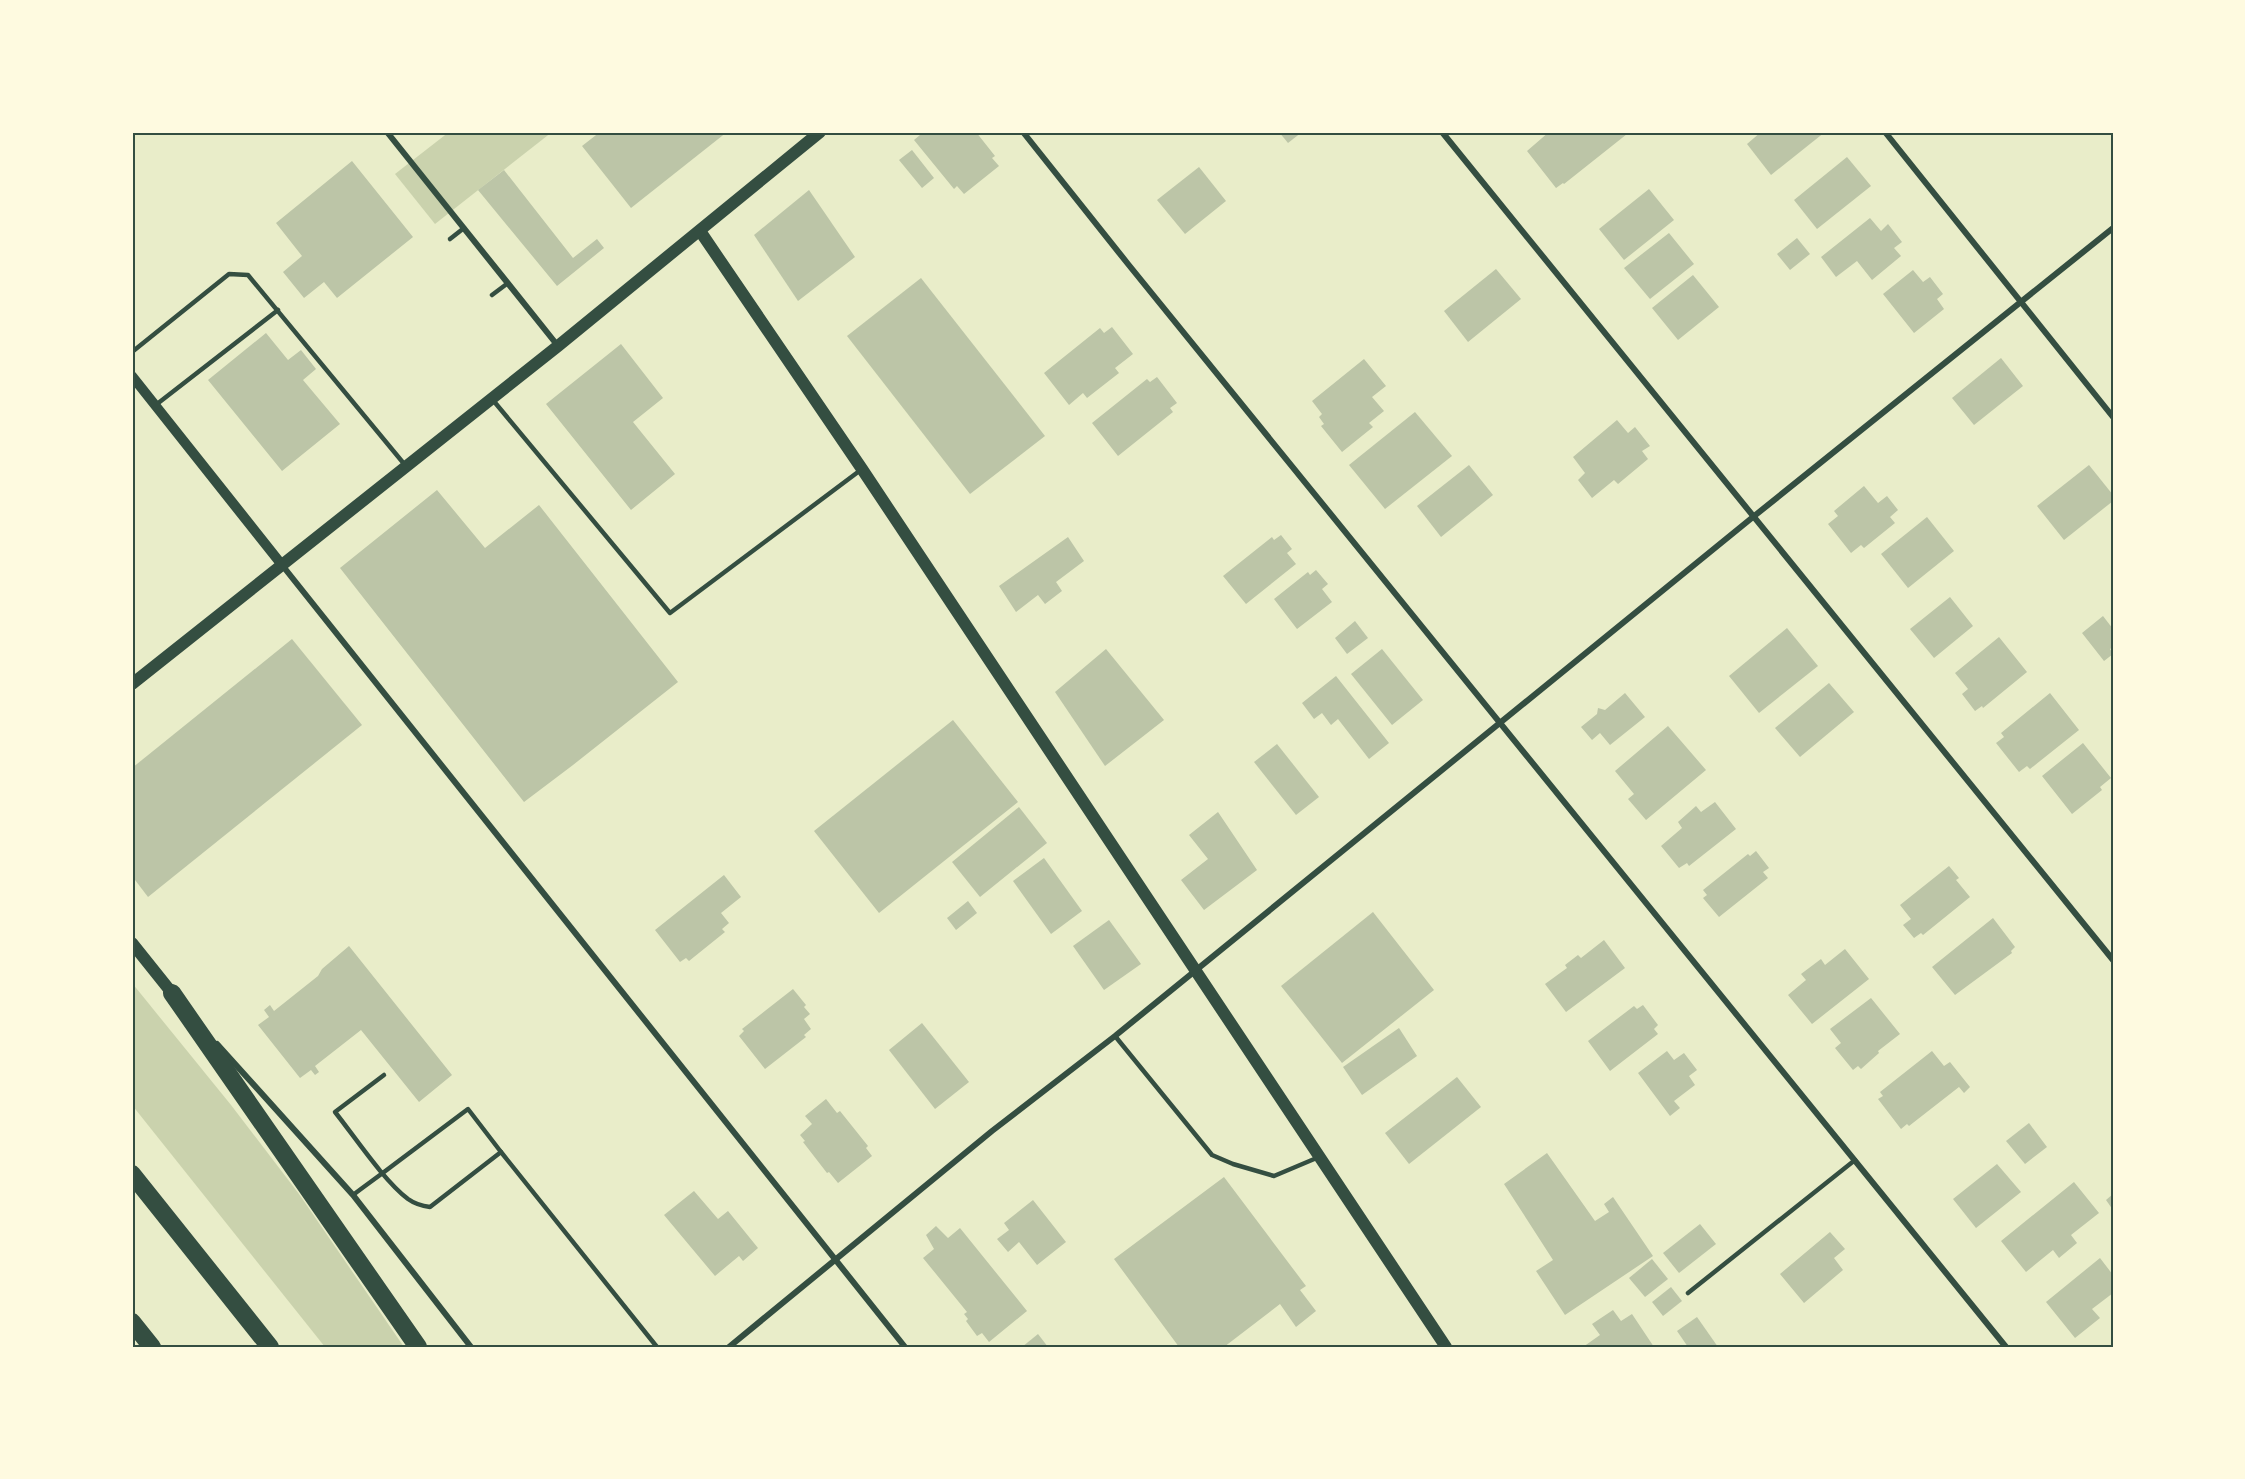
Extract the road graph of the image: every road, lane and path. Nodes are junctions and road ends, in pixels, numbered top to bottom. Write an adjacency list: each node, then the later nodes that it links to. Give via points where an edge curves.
1 (387, 132): 6 (street)
2 (820, 132): 8 (main road)
3 (1023, 132): 25 (street)
4 (1442, 132): 22 (street)
5 (1885, 132): 12 (street)
6 (464, 228): 9 (lane); 10 (street)
7 (2113, 228): 12 (street)
8 (700, 231): 14 (main road); 21 (main road)
9 (450, 239)
10 (508, 283): 11 (lane); 14 (street)
11 (492, 295)
12 (2020, 303): 19 (street); 22 (street)
13 (278, 310): 15 (lane, via 248,275 230,274); 18 (lane); 20 (lane)
14 (558, 346): 17 (main road)
15 (132, 352)
16 (132, 376): 18 (street)
17 (492, 399): 20 (main road); 21 (lane, via 670,613)
18 (155, 406): 23 (street)
19 (2113, 417)
20 (406, 466): 23 (main road)
21 (862, 469): 28 (main road)
22 (1753, 517): 25 (street); 27 (street)
23 (282, 565): 24 (main road); 38 (street)
24 (132, 684)
25 (1501, 723): 28 (street); 34 (street)
26 (132, 943): 29 (main road)
27 (2113, 960)
28 (1195, 970): 30 (street); 33 (main road)
29 (172, 993): 37 (street); 43 (highway)
30 (1115, 1036): 33 (lane, via 1212,1155 1274,1176); 38 (street, via 992,1131)
31 (384, 1075): 35 (lane, via 335,1112)
32 (501, 1152): 35 (lane, via 430,1207 408,1199); 35 (lane, via 468,1109); 45 (lane)
33 (1320, 1157): 48 (main road)
34 (1855, 1160): 39 (lane); 49 (street)
35 (383, 1173): 37 (lane)
36 (132, 1174): 42 (highway)
37 (353, 1195): 44 (street)
38 (836, 1261): 46 (street); 47 (street)
39 (1688, 1293)
40 (132, 1322): 41 (highway)
41 (152, 1347)
42 (270, 1347)
43 (418, 1347)
44 (471, 1347)
45 (657, 1347)
46 (729, 1347)
47 (905, 1347)
48 (1446, 1347)
49 (2006, 1347)

